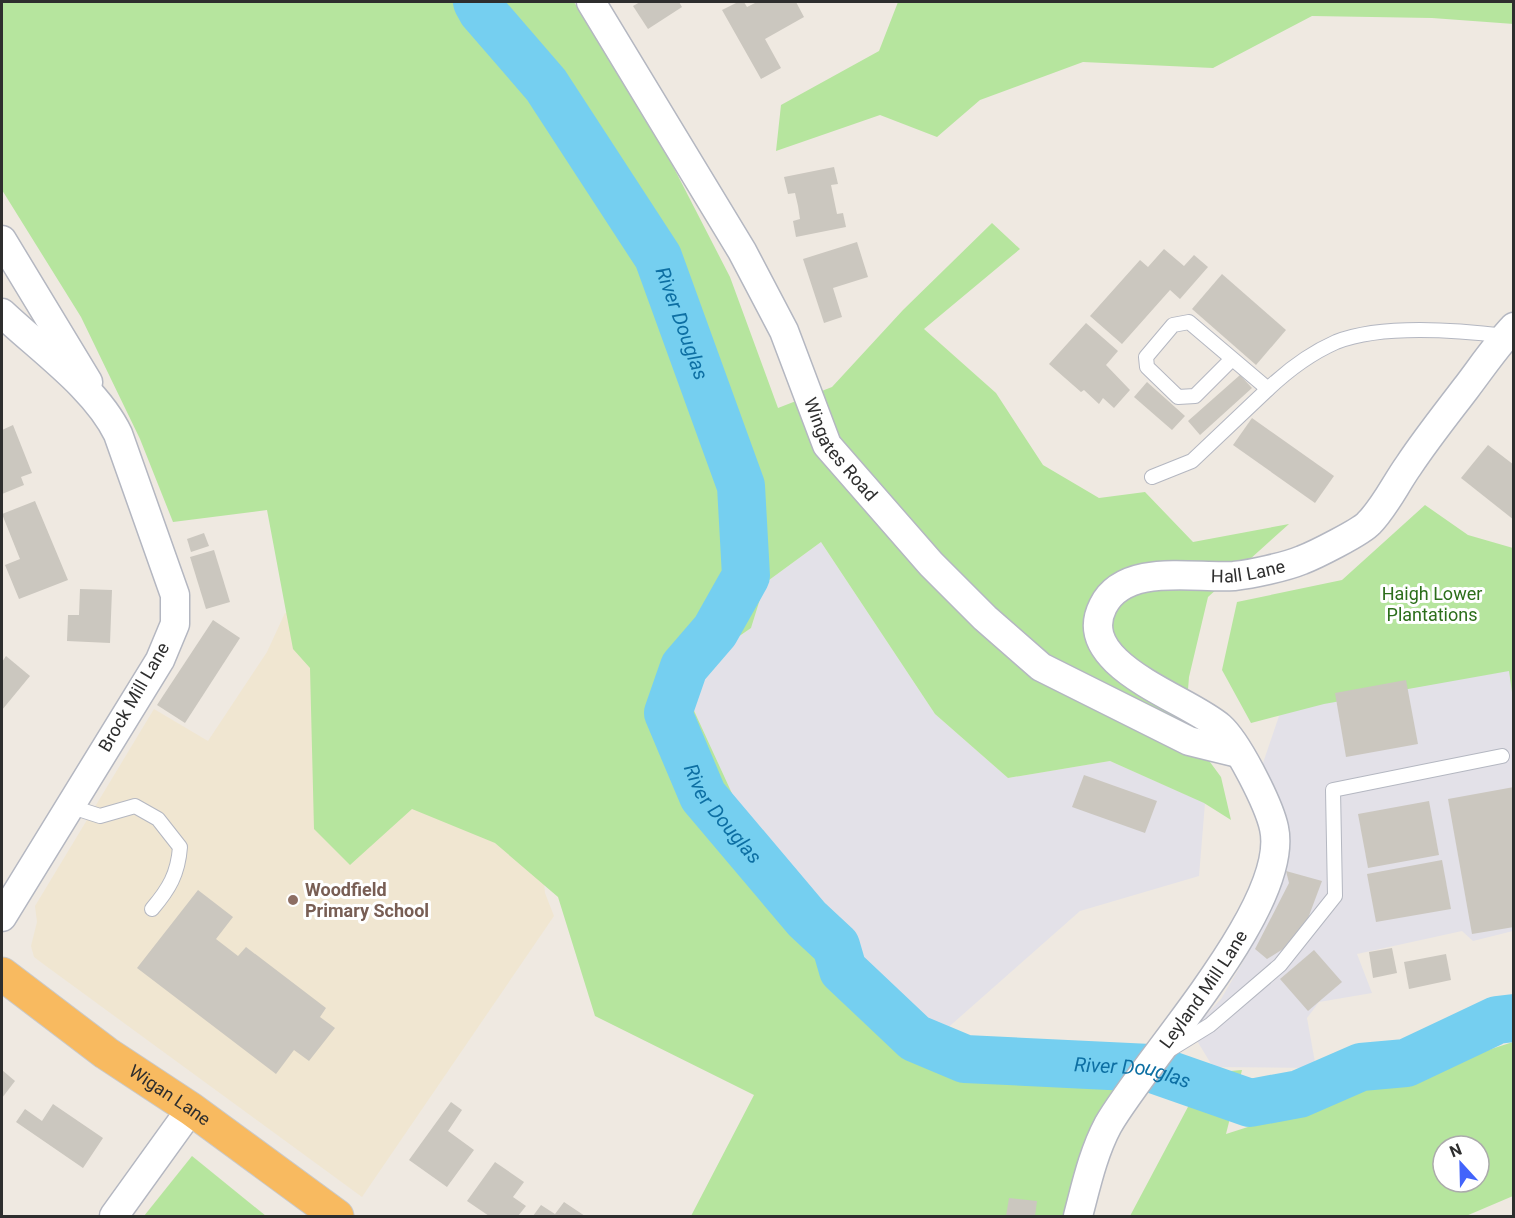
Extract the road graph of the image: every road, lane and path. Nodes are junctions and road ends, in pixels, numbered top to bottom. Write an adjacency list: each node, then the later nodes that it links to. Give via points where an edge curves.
1 (591, 2): 9 (street, Wingates Road, via 742,251 784,331 827,445 931,564 1041,667 1189,741)
2 (2, 240): 7 (street, Brock Mill Lane, via 83,371)
3 (2, 313): 7 (street, Brock Mill Lane)
4 (1510, 331): 6 (lane, via 1449,329 1336,342 1286,372); 9 (street, Hall Lane, via 1410,462 1368,525 1302,561 1233,576 1174,573 1138,580 1107,599 1097,627 1099,639 1110,656 1127,672 1222,729)
5 (1231, 360): 5 (lane, via 1189,322 1173,325 1146,357 1147,367 1178,397 1194,396); 6 (lane)
6 (1268, 389): 8 (lane, via 1192,461)
7 (93, 395): 11 (street, Brock Mill Lane, via 118,434 151,526 175,596 175,624 160,660)
8 (1152, 477)
9 (1238, 753): 15 (street, Leyland Mill Lane, via 1266,804 1275,831 1262,898 1243,935)
10 (1502, 756): 15 (lane, via 1333,790 1335,896 1280,965 1210,1025)
11 (69, 806): 12 (lane, via 100,816 135,806 158,819 180,847 170,887); 13 (street, Brock Mill Lane)
12 (152, 909)
13 (2, 917)
14 (2, 974): 16 (highway, Wigan Lane, via 106,1053)
15 (1147, 1071): 19 (street, Leyland Mill Lane, via 1108,1126)
16 (191, 1109): 17 (street); 18 (highway, Wigan Lane)
17 (114, 1216)
18 (337, 1216)
19 (1078, 1216)

